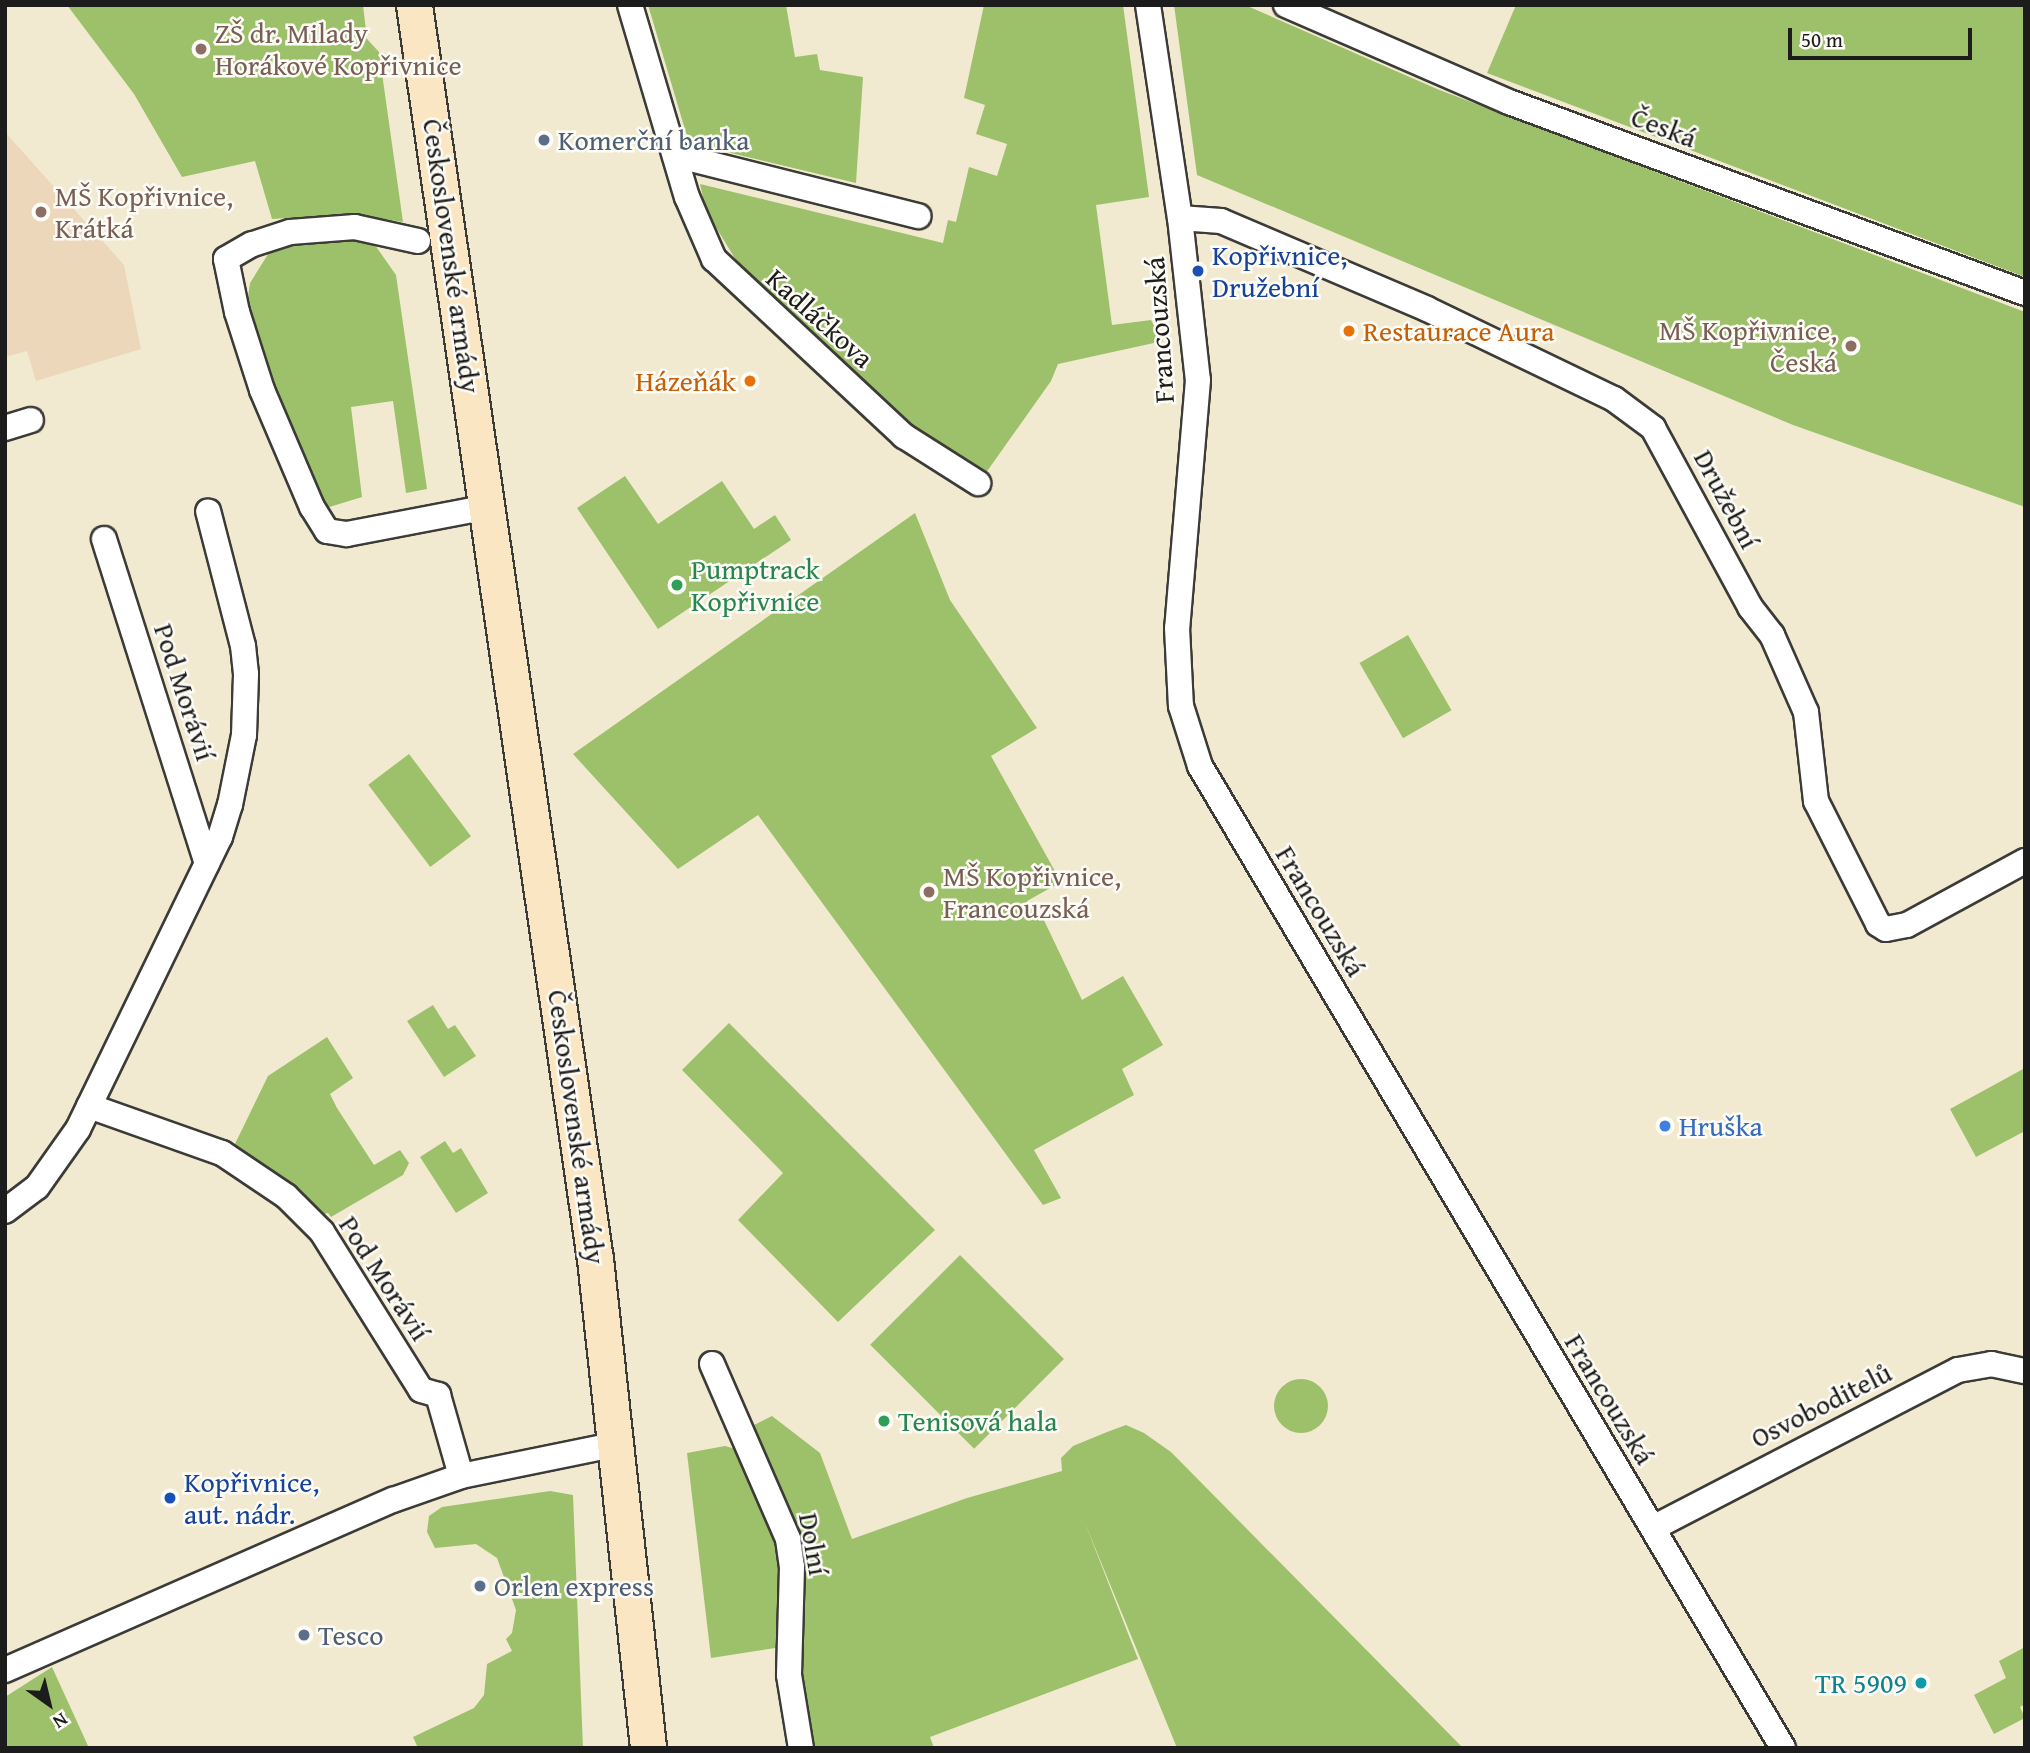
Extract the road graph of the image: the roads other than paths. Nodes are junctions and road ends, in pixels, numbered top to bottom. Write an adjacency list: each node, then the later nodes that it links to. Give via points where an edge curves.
1 (414, 5): 13 (main road, Československé armády)
2 (630, 5): 5 (street, Kadláčkova)
3 (1148, 5): 7 (street, Francouzská)
4 (1286, 5): 9 (street, Česká, via 1509,102)
5 (675, 155): 6 (street); 12 (street, Kadláčkova, via 695,219 714,259 904,436)
6 (918, 216)
7 (1181, 218): 16 (street, Družební, via 1221,221 1427,309 1637,412 1669,451 1750,607 1772,635 1806,712 1816,801 1878,924 1886,929 1907,925); 24 (street, Francouzská, via 1198,380 1177,628 1178,677 1181,706 1200,766)
8 (418, 241): 13 (street, Československé armády, via 355,227 290,232 252,244 226,260 237,312 262,390 312,507 327,531 346,534)
9 (2025, 293)
10 (31, 419): 11 (street)
11 (5, 428)
12 (978, 483)
13 (489, 507): 22 (main road, Československé armády)
14 (208, 511): 17 (street, Pod Morávií, via 243,646 246,697 244,736 230,805)
15 (104, 539): 17 (street, Pod Morávií)
16 (2025, 861)
17 (206, 863): 18 (street, Pod Morávií)
18 (89, 1106): 19 (street, Pod Morávií, via 55,1165); 23 (street, Pod Morávií, via 222,1153 323,1232 421,1390 438,1395)
19 (5, 1211)
20 (712, 1364): 27 (street, Dolní, via 788,1539 792,1567 789,1675)
21 (2025, 1371): 24 (street, Osvoboditelů, via 1991,1364 1958,1370)
22 (618, 1444): 23 (street); 26 (main road, Československé armády)
23 (461, 1476): 25 (street, via 252,1559)
24 (1653, 1528): 28 (street, Francouzská)
25 (5, 1670)
26 (648, 1748)
27 (801, 1748)
28 (1783, 1748)

